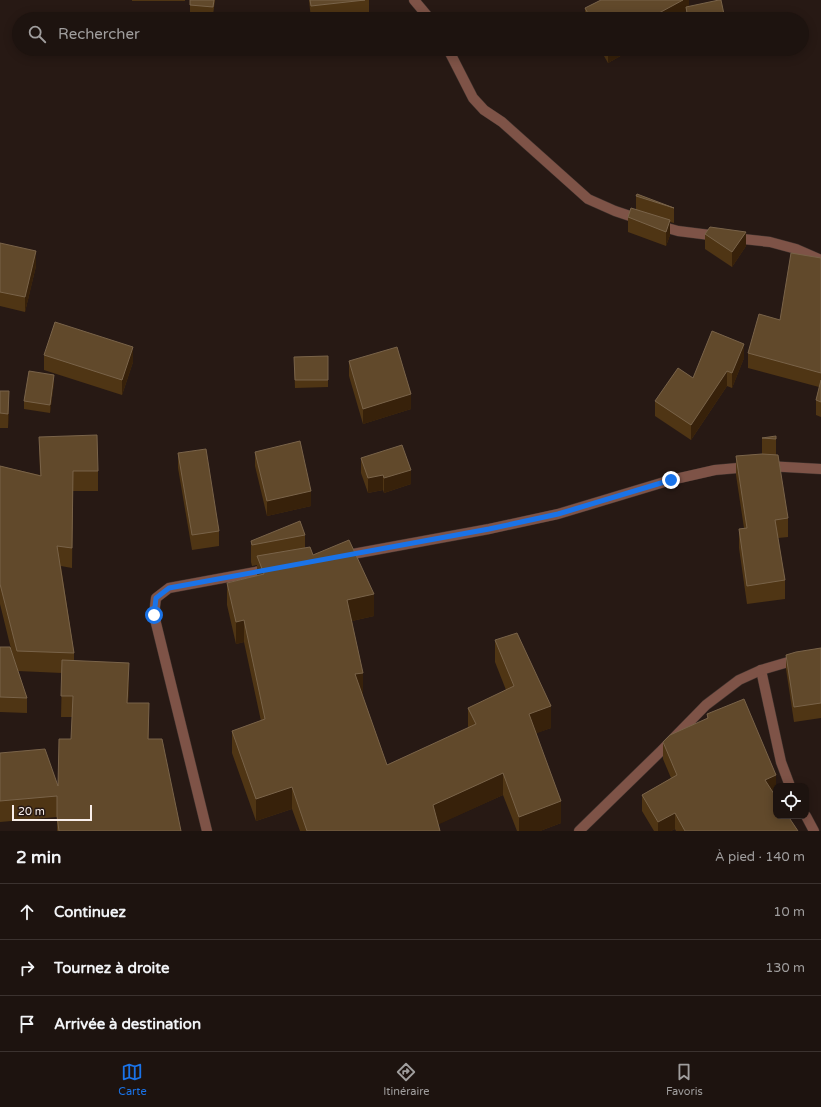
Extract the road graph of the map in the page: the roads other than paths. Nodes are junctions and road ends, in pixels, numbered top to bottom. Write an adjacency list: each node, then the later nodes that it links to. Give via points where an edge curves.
1 (414, 0): 2 (street)
2 (424, 12)
3 (452, 56): 4 (street, via 473,98 484,110 502,122 588,199 615,211 678,231 770,242 796,249)
4 (821, 260)
5 (821, 468): 6 (street, via 762,466 715,470 671,480 558,514)
6 (333, 558)
7 (278, 568): 12 (street, via 169,588 156,598 154,615)
8 (821, 656): 9 (street, via 795,660)
9 (761, 670): 10 (street, via 781,762); 13 (street, via 739,680 706,705)
10 (789, 783)
11 (808, 819): 14 (street)
12 (207, 831)
13 (579, 831)
14 (814, 831)

